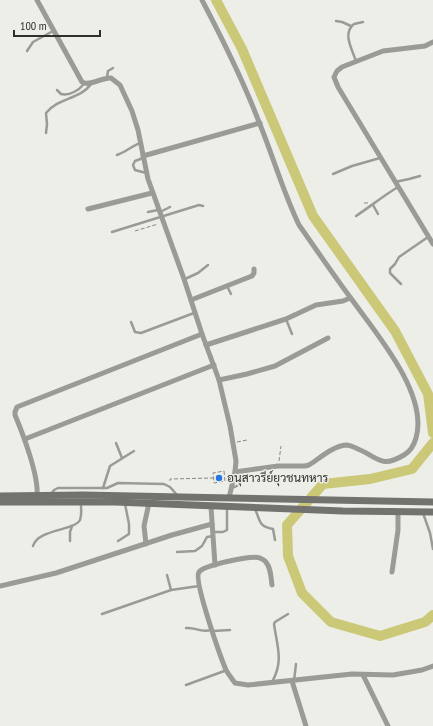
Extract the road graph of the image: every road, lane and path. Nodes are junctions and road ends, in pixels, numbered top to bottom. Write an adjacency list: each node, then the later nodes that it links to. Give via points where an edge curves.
1 (38, 0): 6 (street)
2 (202, 0): 15 (street)
3 (336, 21): 5 (lane)
4 (363, 22): 5 (lane)
5 (351, 26): 9 (lane, via 347,35)
6 (54, 30): 8 (lane, via 33,42); 13 (street)
7 (433, 42): 9 (street, via 425,46 383,51)
8 (27, 51)
9 (357, 61): 20 (street, via 337,71 334,80)
10 (113, 68): 11 (lane, via 108,71)
11 (107, 78): 12 (street); 17 (street, via 116,81 126,96)
12 (92, 82): 13 (street); 16 (lane, via 89,88 47,111)
13 (84, 84): 14 (lane, via 68,94 61,94)
14 (57, 90)
15 (260, 123): 19 (street); 45 (street, via 299,225)
16 (46, 134)
17 (140, 143): 18 (lane); 19 (street)
18 (117, 155)
19 (143, 157): 21 (street); 21 (lane, via 135,160 133,165 135,170)
20 (380, 158): 22 (lane); 24 (street)
21 (146, 173): 25 (street)
22 (333, 174)
23 (420, 176): 24 (lane)
24 (396, 184): 26 (lane); 37 (street)
25 (152, 193): 29 (street); 30 (street)
26 (373, 205): 32 (lane); 33 (lane)
27 (203, 206): 34 (lane, via 199,205)
28 (170, 207): 30 (lane)
29 (88, 209)
30 (159, 211): 31 (lane); 34 (street)
31 (148, 212)
32 (378, 214)
33 (356, 216)
34 (162, 220): 35 (path); 36 (lane); 41 (street)
35 (136, 231)
36 (112, 232)
37 (428, 236): 38 (street); 42 (lane, via 399,257 390,269 390,273)
38 (433, 244)
39 (208, 265): 41 (lane)
40 (254, 269): 43 (street, via 252,276)
41 (184, 279): 46 (street)
42 (401, 284)
43 (226, 285): 44 (lane); 46 (street)
44 (231, 294)
45 (350, 298): 48 (street, via 316,305); 63 (street, via 378,334 411,393 418,416 414,444 410,451 397,459 383,462 346,445 330,451 309,465)
46 (191, 300): 47 (street)
47 (195, 312): 49 (lane, via 141,333 135,332); 50 (street)
48 (286, 319): 51 (lane); 53 (street)
49 (131, 322)
50 (202, 334): 53 (street); 56 (street, via 17,407 15,412)
51 (292, 334)
52 (328, 338): 55 (street, via 275,366)
53 (206, 345): 54 (street)
54 (214, 365): 55 (street); 56 (street)
55 (219, 380): 59 (street)
56 (25, 439): 70 (street, via 38,489)
57 (247, 440): 59 (path)
58 (116, 443): 62 (lane)
59 (233, 443): 64 (street)
60 (281, 446): 63 (path)
61 (134, 451): 62 (lane)
62 (122, 458): 67 (lane, via 110,466)
63 (278, 466): 64 (street)
64 (238, 472): 68 (street); 68 (lane, via 242,482)
65 (213, 478): 65 (path, via 214,483 225,481 224,471 213,473); 66 (path)
66 (170, 479)
67 (104, 488): 71 (lane, via 58,488); 72 (lane, via 118,483 164,484)
68 (231, 488): 73 (street)
69 (0, 496): 70 (main road)
70 (37, 496): 71 (main road)
71 (50, 496): 72 (main road)
72 (179, 497): 73 (main road)
73 (229, 498): 77 (main road)
74 (0, 502): 75 (main road)
75 (82, 502): 76 (main road); 86 (lane, via 80,519)
76 (125, 502): 78 (main road); 91 (lane, via 130,530 129,534)
77 (433, 502)
78 (149, 503): 79 (main road); 92 (street, via 144,526)
79 (211, 506): 80 (main road); 85 (street)
80 (227, 506): 81 (main road); 88 (lane, via 227,530)
81 (254, 507): 83 (main road); 89 (lane, via 261,525 273,529)
82 (422, 511): 83 (main road); 84 (main road); 87 (lane)
83 (398, 512): 97 (street)
84 (433, 512)
85 (212, 524): 88 (street); 92 (street)
86 (72, 525): 90 (lane); 93 (lane, via 43,536 36,540)
87 (432, 532): 94 (lane)
88 (213, 534): 95 (lane, via 195,551); 96 (street)
89 (275, 540)
90 (70, 541)
91 (118, 541)
92 (146, 544): 100 (street, via 56,573)
93 (33, 546)
94 (433, 549)
95 (177, 552)
96 (215, 565): 99 (street, via 242,558 260,558 268,564); 101 (street, via 198,573)
97 (392, 572)
98 (167, 575): 102 (lane)
99 (272, 585)
100 (0, 586)
101 (199, 586): 102 (lane); 106 (street)
102 (171, 590): 103 (lane)
103 (102, 614)
104 (288, 614): 113 (lane, via 274,624 280,656)
105 (186, 628): 106 (lane, via 201,632)
106 (212, 630): 107 (lane); 110 (street)
107 (230, 630)
108 (296, 664): 112 (lane)
109 (433, 666): 111 (street, via 393,675)
110 (226, 670): 113 (street, via 239,684); 114 (lane)
111 (363, 675): 112 (street); 116 (street)
112 (293, 681): 113 (street); 115 (street)
113 (272, 682)
114 (186, 685)
115 (306, 726)
116 (388, 726)

